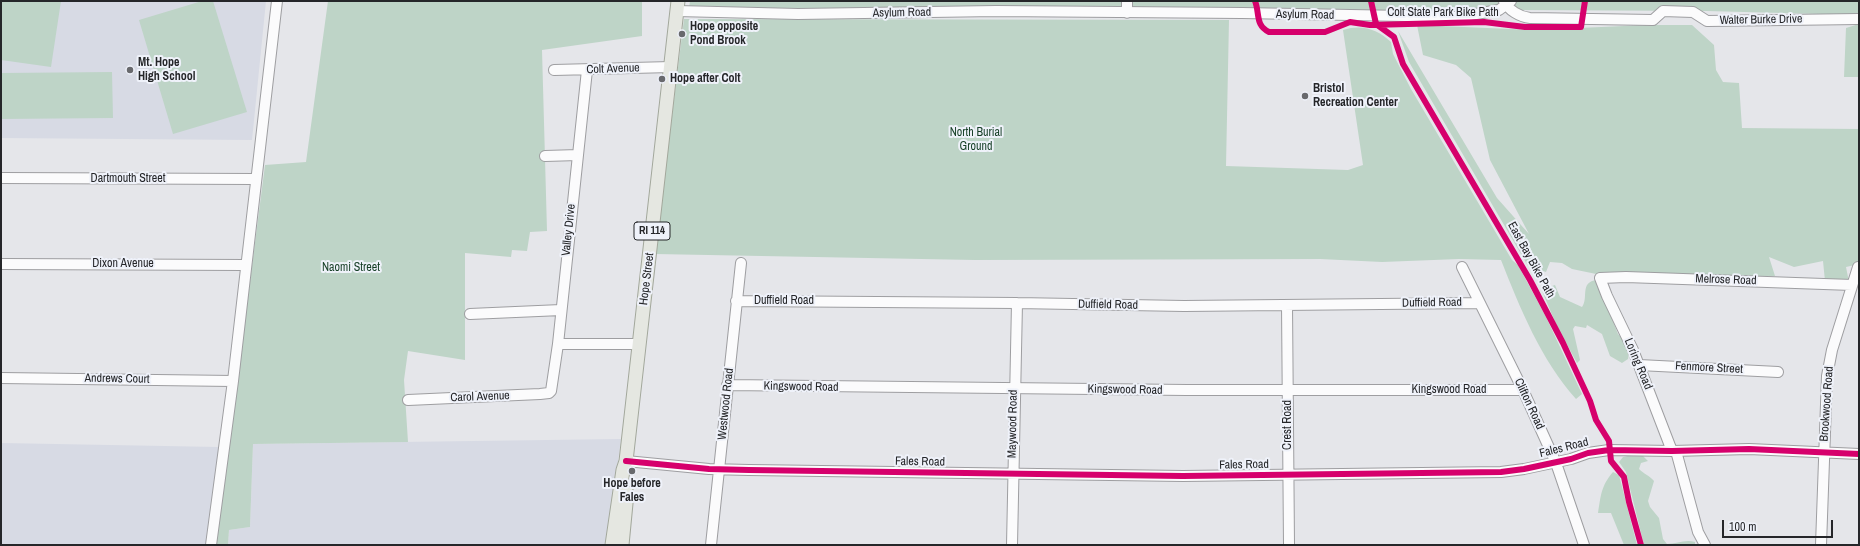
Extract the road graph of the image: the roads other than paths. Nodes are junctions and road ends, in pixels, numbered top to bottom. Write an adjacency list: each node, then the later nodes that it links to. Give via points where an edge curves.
1 (277, 1): 13 (street)
2 (1127, 1): 5 (street)
3 (1507, 2): 5 (street, Asylum Road, via 1499,10 1459,17); 6 (street, Walter Burke Drive, via 1519,16 1530,18 1653,20 1663,12 1693,12 1707,21)
4 (678, 6): 5 (street, Asylum Road, via 798,14 993,11); 7 (main road, Hope Street / RI 114)
5 (1127, 13)
6 (1859, 19)
7 (671, 67): 9 (street, Colt Avenue); 28 (main road, Hope Street / RI 114)
8 (554, 70): 9 (street, Colt Avenue)
9 (588, 70): 11 (street, Valley Drive)
10 (545, 156): 11 (street)
11 (578, 156): 25 (street, Valley Drive)
12 (1, 178): 13 (street, Dartmouth Street)
13 (255, 179): 16 (street)
14 (741, 263): 21 (street, Westwood Road)
15 (1, 264): 16 (street, Dixon Avenue)
16 (245, 265): 32 (street)
17 (1462, 267): 22 (street, Clifton Road)
18 (1858, 267): 20 (street, Brookwood Road)
19 (1600, 278): 20 (street, Melrose Road); 29 (street, Loring Road)
20 (1852, 285): 40 (street, Brookwood Road, via 1832,350 1827,376)
21 (736, 301): 23 (street, Duffield Road); 33 (street, Westwood Road)
22 (1479, 302): 24 (street, Duffield Road); 36 (street, Clifton Road)
23 (1017, 303): 24 (street, Duffield Road); 34 (street, Maywood Road)
24 (1287, 305): 35 (street, Crest Road)
25 (561, 310): 26 (street); 27 (street, Valley Drive)
26 (470, 314)
27 (558, 344): 28 (street); 37 (street, Valley Drive)
28 (639, 344): 42 (main road, Hope Street / RI 114)
29 (1639, 365): 30 (street, Fenmore Street); 39 (street, Loring Road)
30 (1778, 372)
31 (1, 378): 32 (street, Andrews Court)
32 (233, 381): 47 (street)
33 (727, 385): 34 (street, Kingswood Road); 44 (street, Westwood Road)
34 (1014, 389): 35 (street, Kingswood Road); 45 (street, Maywood Road)
35 (1288, 390): 36 (street, Kingswood Road); 46 (street, Crest Road)
36 (1523, 390): 43 (street, Clifton Road)
37 (551, 391): 38 (street, Carol Avenue, via 540,394)
38 (408, 400)
39 (1674, 451): 40 (street, Fales Road, via 1750,449); 43 (street, Fales Road, via 1609,450 1588,453); 54 (street, Loring Road, via 1686,481 1698,532)
40 (1824, 452): 41 (street, Fales Road); 55 (street, Brookwood Road)
41 (1859, 454)
42 (626, 462): 44 (street, Fales Road); 48 (main road, Hope Street / RI 114); 49 (main road, Hope Street / RI 114, via 629,470)
43 (1556, 463): 46 (street, Fales Road, via 1489,473); 53 (street, Clifton Road)
44 (719, 469): 45 (street, Fales Road); 50 (street, Westwood Road)
45 (1012, 474): 46 (street, Fales Road); 51 (street, Maywood Road)
46 (1288, 475): 52 (street, Crest Road)
47 (211, 545)
48 (612, 545)
49 (622, 545)
50 (711, 545)
51 (1012, 545)
52 (1289, 545)
53 (1584, 545)
54 (1705, 545)
55 (1821, 545)

